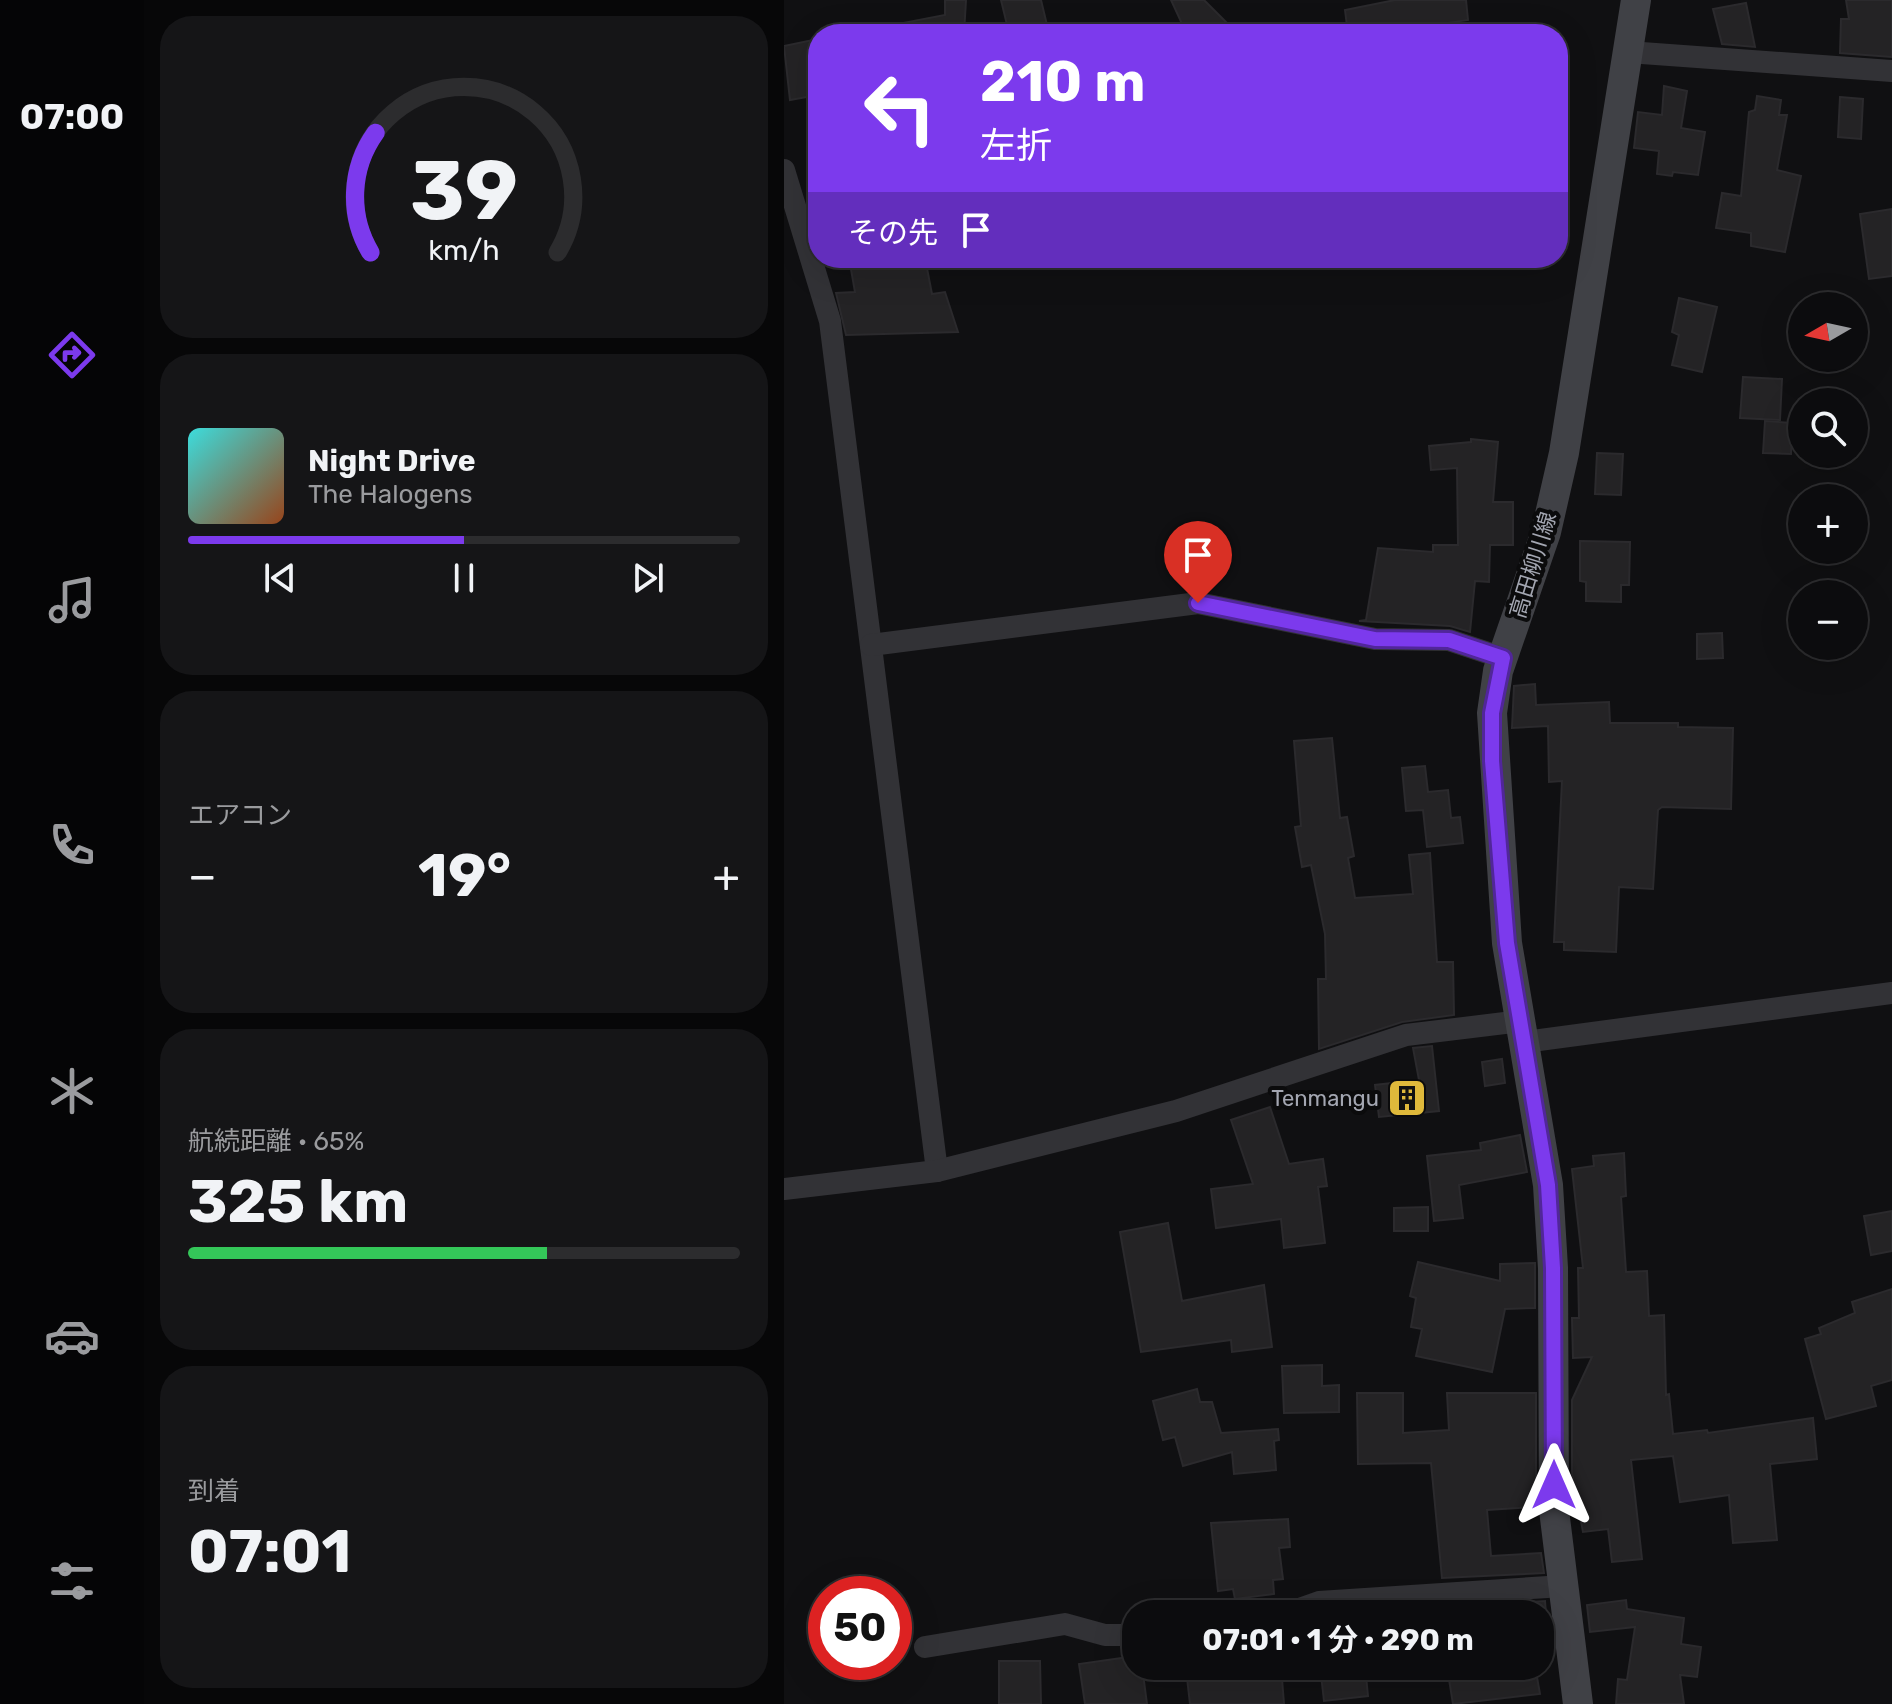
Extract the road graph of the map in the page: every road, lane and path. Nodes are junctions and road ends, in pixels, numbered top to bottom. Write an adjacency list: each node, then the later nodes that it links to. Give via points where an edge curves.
1 (1636, 0): 2 (main road, 高田柳川線)
2 (1628, 52): 3 (street); 8 (main road, 高田柳川線, via 1564,453 1546,532)
3 (1892, 71)
4 (784, 170): 5 (street)
5 (808, 249)
6 (814, 268): 7 (street, via 830,321)
7 (871, 645): 8 (street, via 1198,603 1375,639 1449,640); 11 (street)
8 (1503, 658): 10 (main road, 高田柳川線, via 1492,713 1492,761 1507,943)
9 (1892, 993): 10 (street)
10 (1523, 1032): 11 (street, via 1406,1035 1176,1111); 13 (main road, 高田柳川線, via 1550,1213 1554,1510)
11 (937, 1171): 12 (street)
12 (784, 1189)
13 (1563, 1586): 14 (street); 17 (main road, 高田柳川線)
14 (1350, 1600)
15 (1122, 1635): 16 (street, via 1065,1624)
16 (925, 1647)
17 (1578, 1704)

